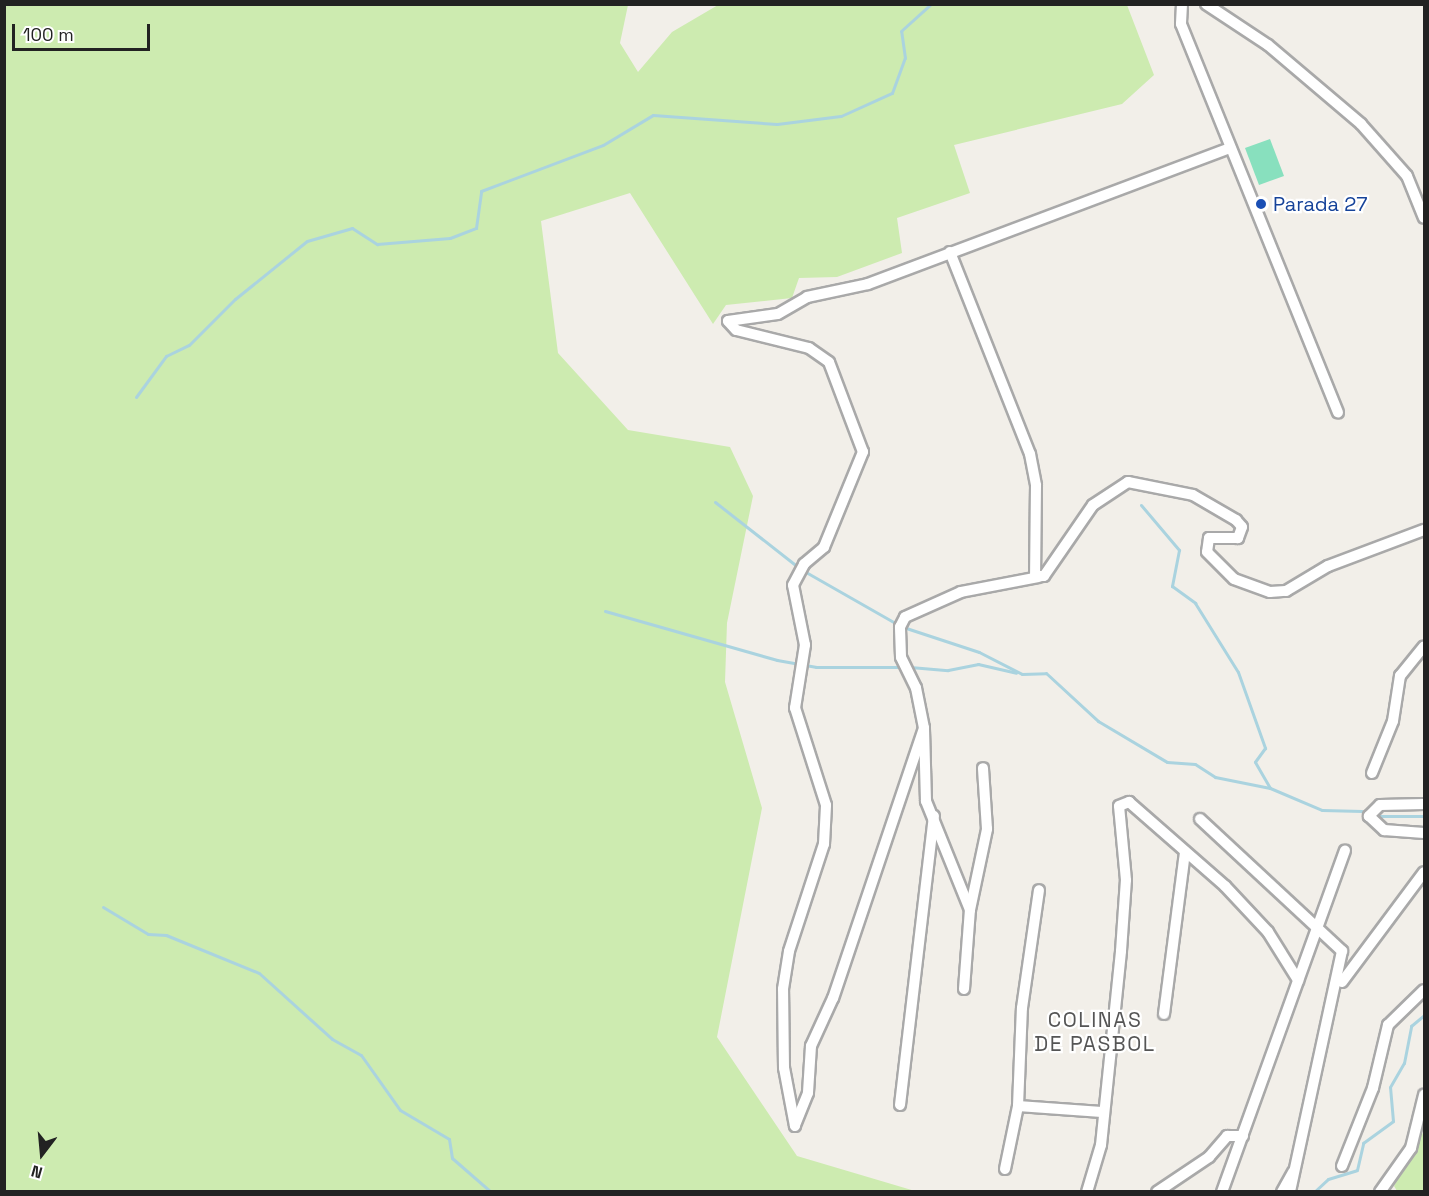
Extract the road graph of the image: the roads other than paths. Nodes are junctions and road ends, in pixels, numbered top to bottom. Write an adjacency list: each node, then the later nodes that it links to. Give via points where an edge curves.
1 (1182, 4): 3 (street, via 1181,24)
2 (1206, 4): 4 (street, via 1268,45 1361,124 1407,176)
3 (1230, 148): 5 (street, via 1092,204); 6 (street)
4 (1425, 218)
5 (950, 252): 8 (street, via 1030,454 1036,485 1033,571); 10 (street, via 868,284 807,297 778,314 728,321 736,330 809,348 829,362 863,452 824,547 804,564 793,585 805,645 795,708 826,805 824,844 789,951 783,989 784,1068 795,1126 808,1093 811,1046 833,998)
6 (1338, 413)
7 (1425, 530): 8 (street, via 1328,566 1286,591 1270,592 1234,579 1207,552 1209,538 1238,537 1242,527 1236,520 1193,495 1128,482 1093,505)
8 (1039, 577): 10 (street, via 1005,588 968,590 905,617 901,657 916,688)
9 (1425, 646): 12 (street, via 1400,676 1393,721)
10 (924, 728): 14 (street, via 922,774)
11 (983, 768): 21 (street, via 987,829)
12 (1372, 773)
13 (1425, 804): 16 (street, via 1380,805 1369,812 1384,830)
14 (934, 816): 21 (street); 29 (street)
15 (1200, 819): 22 (street)
16 (1425, 833)
17 (1345, 851): 22 (street)
18 (1185, 852): 23 (street, via 1268,932); 27 (street); 31 (street, via 1129,802 1119,806 1126,880)
19 (1425, 872): 26 (street, via 1363,951)
20 (1039, 890): 30 (street, via 1023,1008)
21 (970, 910): 24 (street)
22 (1318, 926): 23 (street); 26 (street, via 1342,951)
23 (1298, 980): 32 (street)
24 (964, 989)
25 (1425, 990): 33 (street, via 1388,1025 1373,1088)
26 (1337, 993): 34 (street, via 1320,1042)
27 (1164, 1014)
28 (1425, 1095): 41 (street, via 1412,1148)
29 (900, 1105)
30 (1018, 1106): 31 (street); 35 (street)
31 (1102, 1112): 36 (street, via 1101,1145)
32 (1243, 1136): 37 (street, via 1227,1136 1209,1157); 38 (street)
33 (1342, 1166)
34 (1296, 1167): 39 (street); 40 (street)
35 (1005, 1169)
36 (1088, 1191)
37 (1157, 1191)
38 (1222, 1191)
39 (1282, 1191)
40 (1290, 1191)
41 (1380, 1191)

